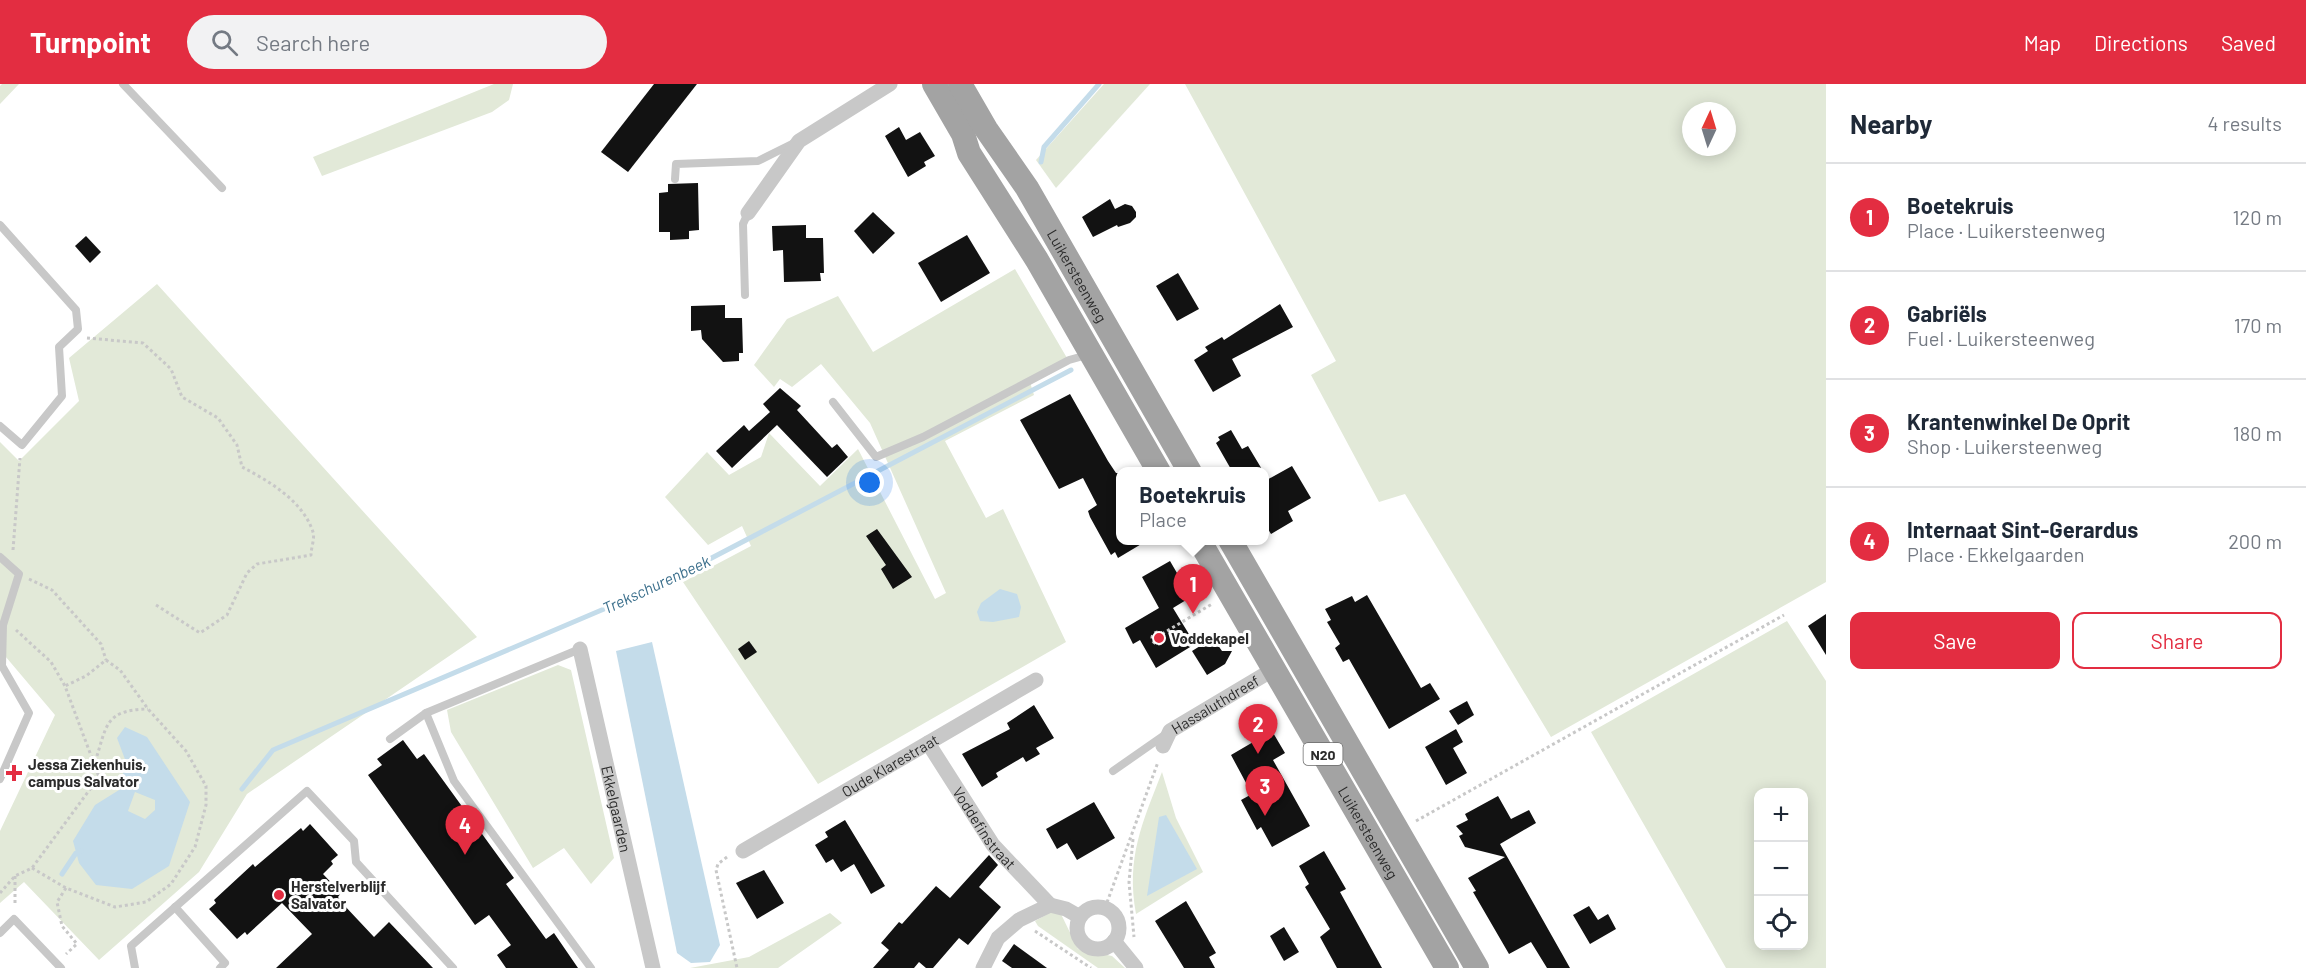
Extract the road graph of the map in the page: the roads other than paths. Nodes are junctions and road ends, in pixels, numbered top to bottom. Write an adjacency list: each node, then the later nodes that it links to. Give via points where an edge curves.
1 (890, 84): 5 (street)
2 (934, 84): 11 (main road, Luikersteenweg, via 963,134 969,153)
3 (960, 84): 15 (main road, Luikersteenweg, via 1027,188)
4 (125, 85): 7 (lane)
5 (799, 141): 6 (lane, via 758,161 676,164); 8 (street)
6 (675, 179)
7 (222, 188)
8 (748, 213): 10 (lane, via 743,224)
9 (0, 225): 13 (lane, via 76,310 78,329 59,347 62,396 22,445)
10 (745, 295)
11 (1091, 353): 12 (lane, via 1069,360 876,457); 14 (main road, Luikersteenweg)
12 (833, 402)
13 (0, 426)
14 (1158, 467)
15 (1188, 467)
16 (1202, 545): 20 (main road, Luikersteenweg / N20)
17 (1233, 545): 44 (main road, Luikersteenweg / N20)
18 (0, 556): 28 (lane, via 20,574 5,617 2,666 29,713)
19 (580, 649): 22 (lane); 41 (street, Ekkelgaarden)
20 (1274, 669): 23 (street, Hassaluthdreef); 43 (main road, Luikersteenweg / N20)
21 (1036, 680): 25 (street, Oude Klarestraat)
22 (426, 713): 24 (lane); 40 (lane, via 454,781)
23 (1170, 731): 26 (street, Hassaluthdreef); 27 (lane)
24 (390, 739)
25 (928, 743): 29 (street, Oude Klarestraat); 30 (street, Voddefinstraat, via 993,844)
26 (1164, 746)
27 (1113, 771)
28 (0, 779)
29 (743, 851)
30 (1050, 905): 32 (street, Voddefinstraat); 42 (street, via 1019,920 998,938)
31 (175, 907): 37 (lane, via 130,946); 38 (lane, via 225,963); 39 (lane, via 307,791 354,841 357,862)
32 (1080, 917): 34 (street, via 1079,937 1089,947 1102,948); 34 (street, via 1094,907 1111,911 1118,922)
33 (0, 933): 35 (lane, via 14,920)
34 (1114, 941): 36 (street)
35 (59, 966)
36 (1136, 967)
37 (135, 968)
38 (220, 968)
39 (453, 968)
40 (591, 968)
41 (652, 968)
42 (983, 968)
43 (1447, 968)
44 (1477, 968)

